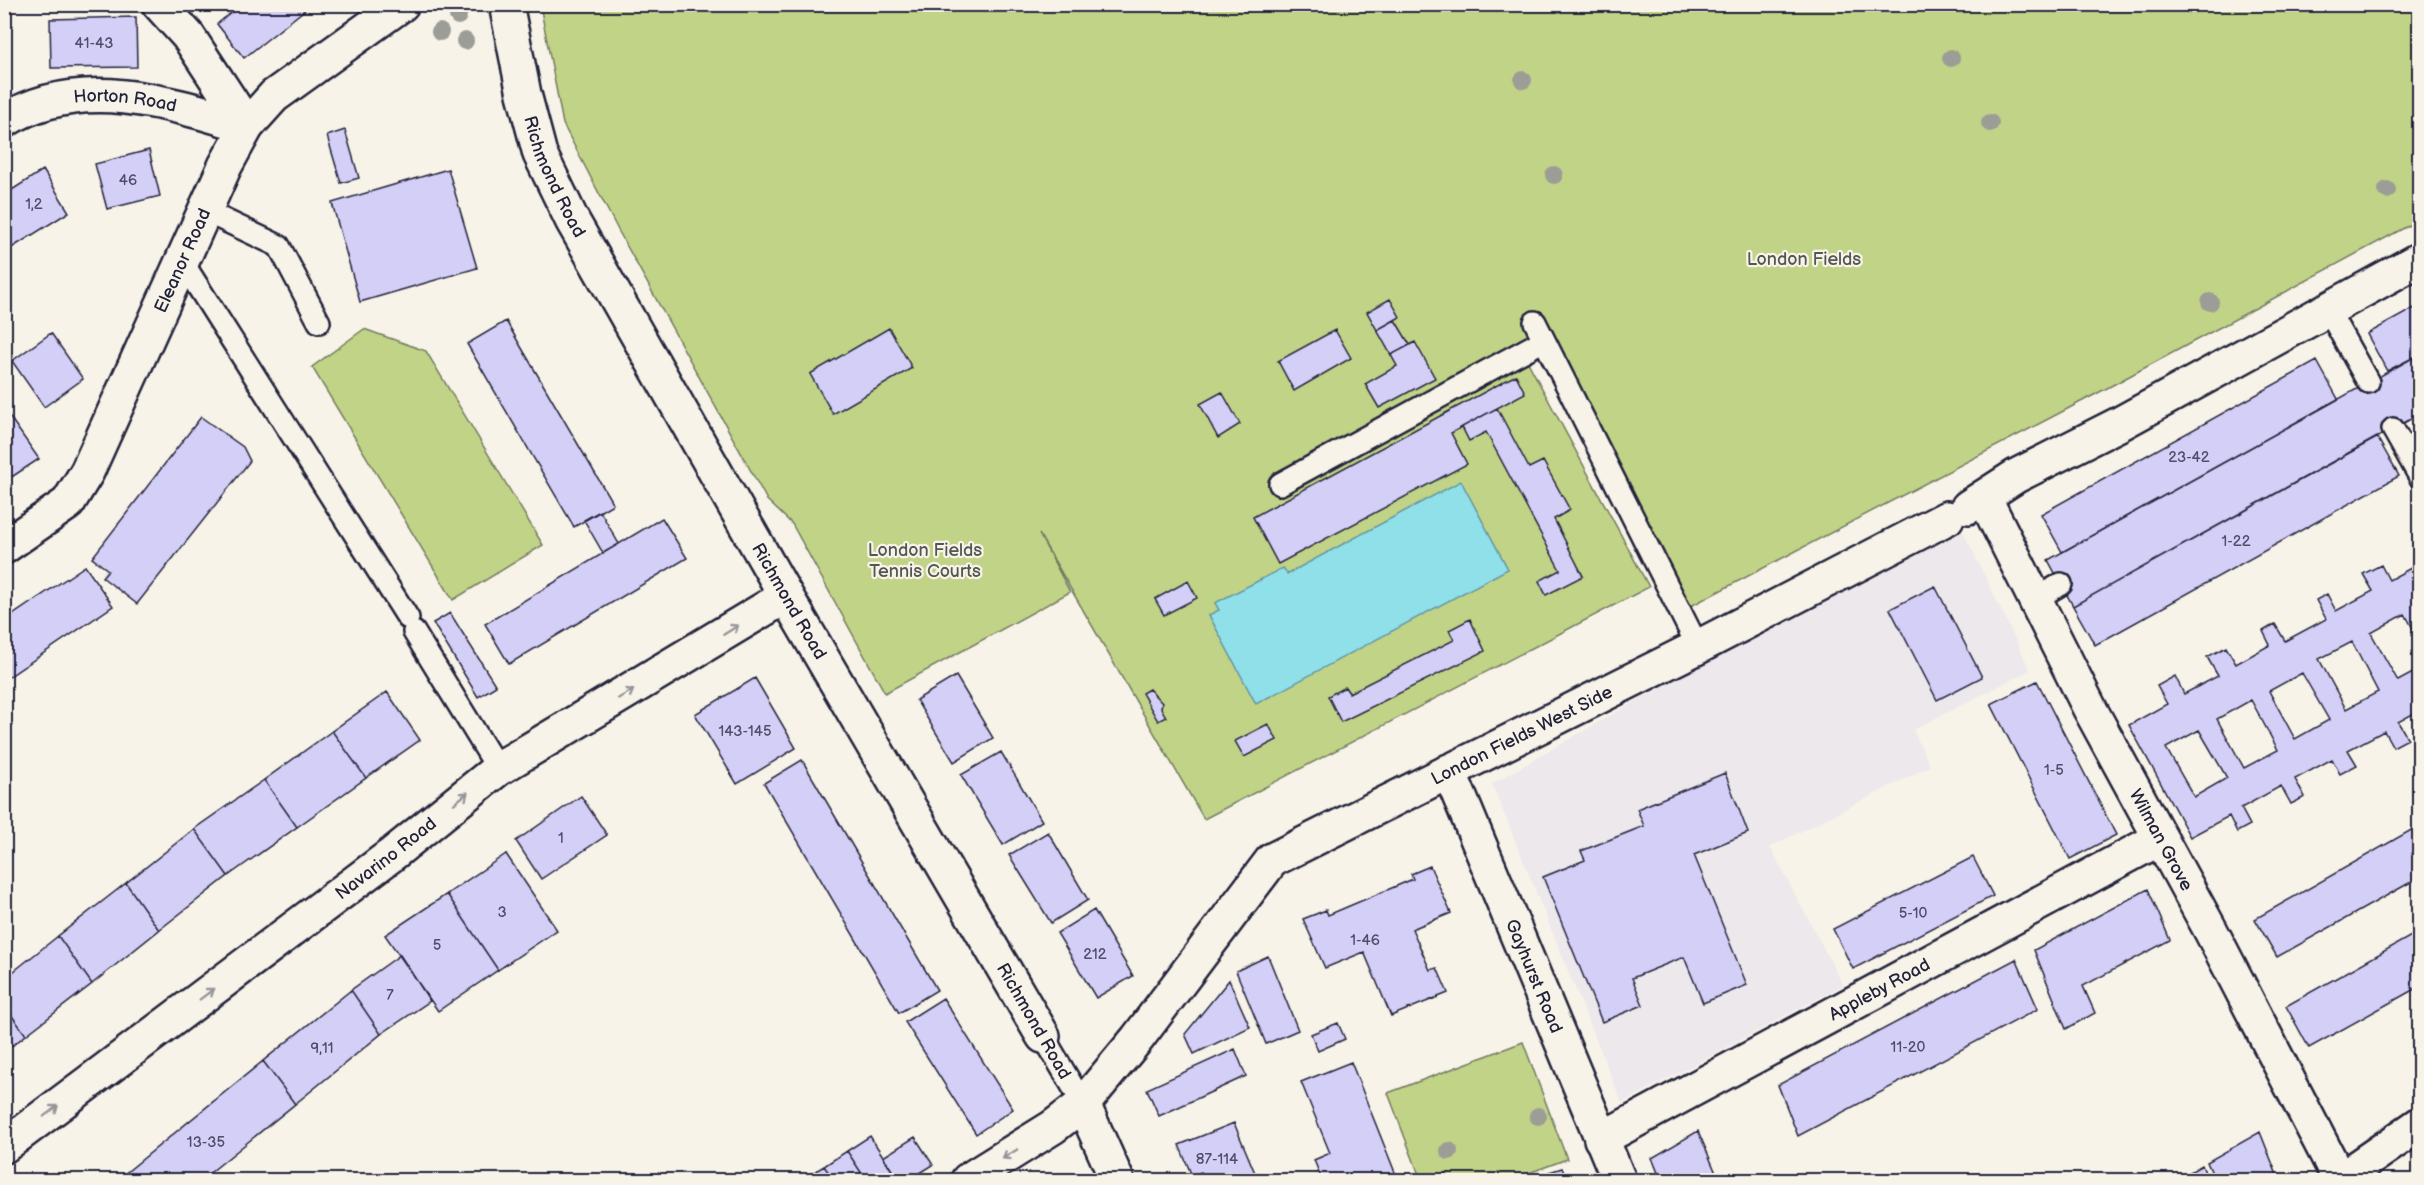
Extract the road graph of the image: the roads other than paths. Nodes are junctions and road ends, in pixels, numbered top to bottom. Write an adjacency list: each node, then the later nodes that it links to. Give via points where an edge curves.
1 (159, 4): 5 (street, via 188,36)
2 (402, 4): 5 (street, Eleanor Road, via 274,96)
3 (506, 4): 17 (street, Richmond Road, via 540,154 573,220)
4 (4, 121): 5 (street, Horton Road, via 23,109 58,99 103,94 176,104)
5 (247, 126): 6 (street, Eleanor Road)
6 (205, 211): 8 (street, Eleanor Road); 10 (lane, via 279,246)
7 (2420, 259): 9 (street, London Fields West Side)
8 (183, 263): 16 (street, Eleanor Road, via 87,472 68,503); 19 (lane)
9 (2328, 310): 11 (lane); 15 (street, London Fields West Side)
10 (319, 322)
11 (2368, 382)
12 (2393, 429): 13 (lane)
13 (2420, 477)
14 (1280, 484): 18 (lane, via 1539,331)
15 (1966, 507): 18 (street, London Fields West Side); 21 (street, Wilman Grove, via 2048,592)
16 (4, 547)
17 (786, 596): 19 (street, Navarino Road, one-way to 17); 22 (street, Richmond Road)
18 (1698, 647): 20 (street, London Fields West Side)
19 (498, 769): 26 (street, Navarino Road, one-way to 19, via 390,856)
20 (1449, 771): 23 (street, London Fields West Side, via 1272,860); 25 (street, Gayhurst Road)
21 (2159, 839): 25 (street, Appleby Road); 30 (street, Wilman Grove, via 2211,931)
22 (1043, 1036): 23 (lane, Richmond Road)
23 (1083, 1104): 27 (street, London Fields West Side, one-way to 27); 28 (street, Richmond Road)
24 (2420, 1124): 30 (street)
25 (1601, 1138): 29 (street, Gayhurst Road)
26 (4, 1146)
27 (968, 1180)
28 (1116, 1180)
29 (1619, 1180)
30 (2339, 1180)

